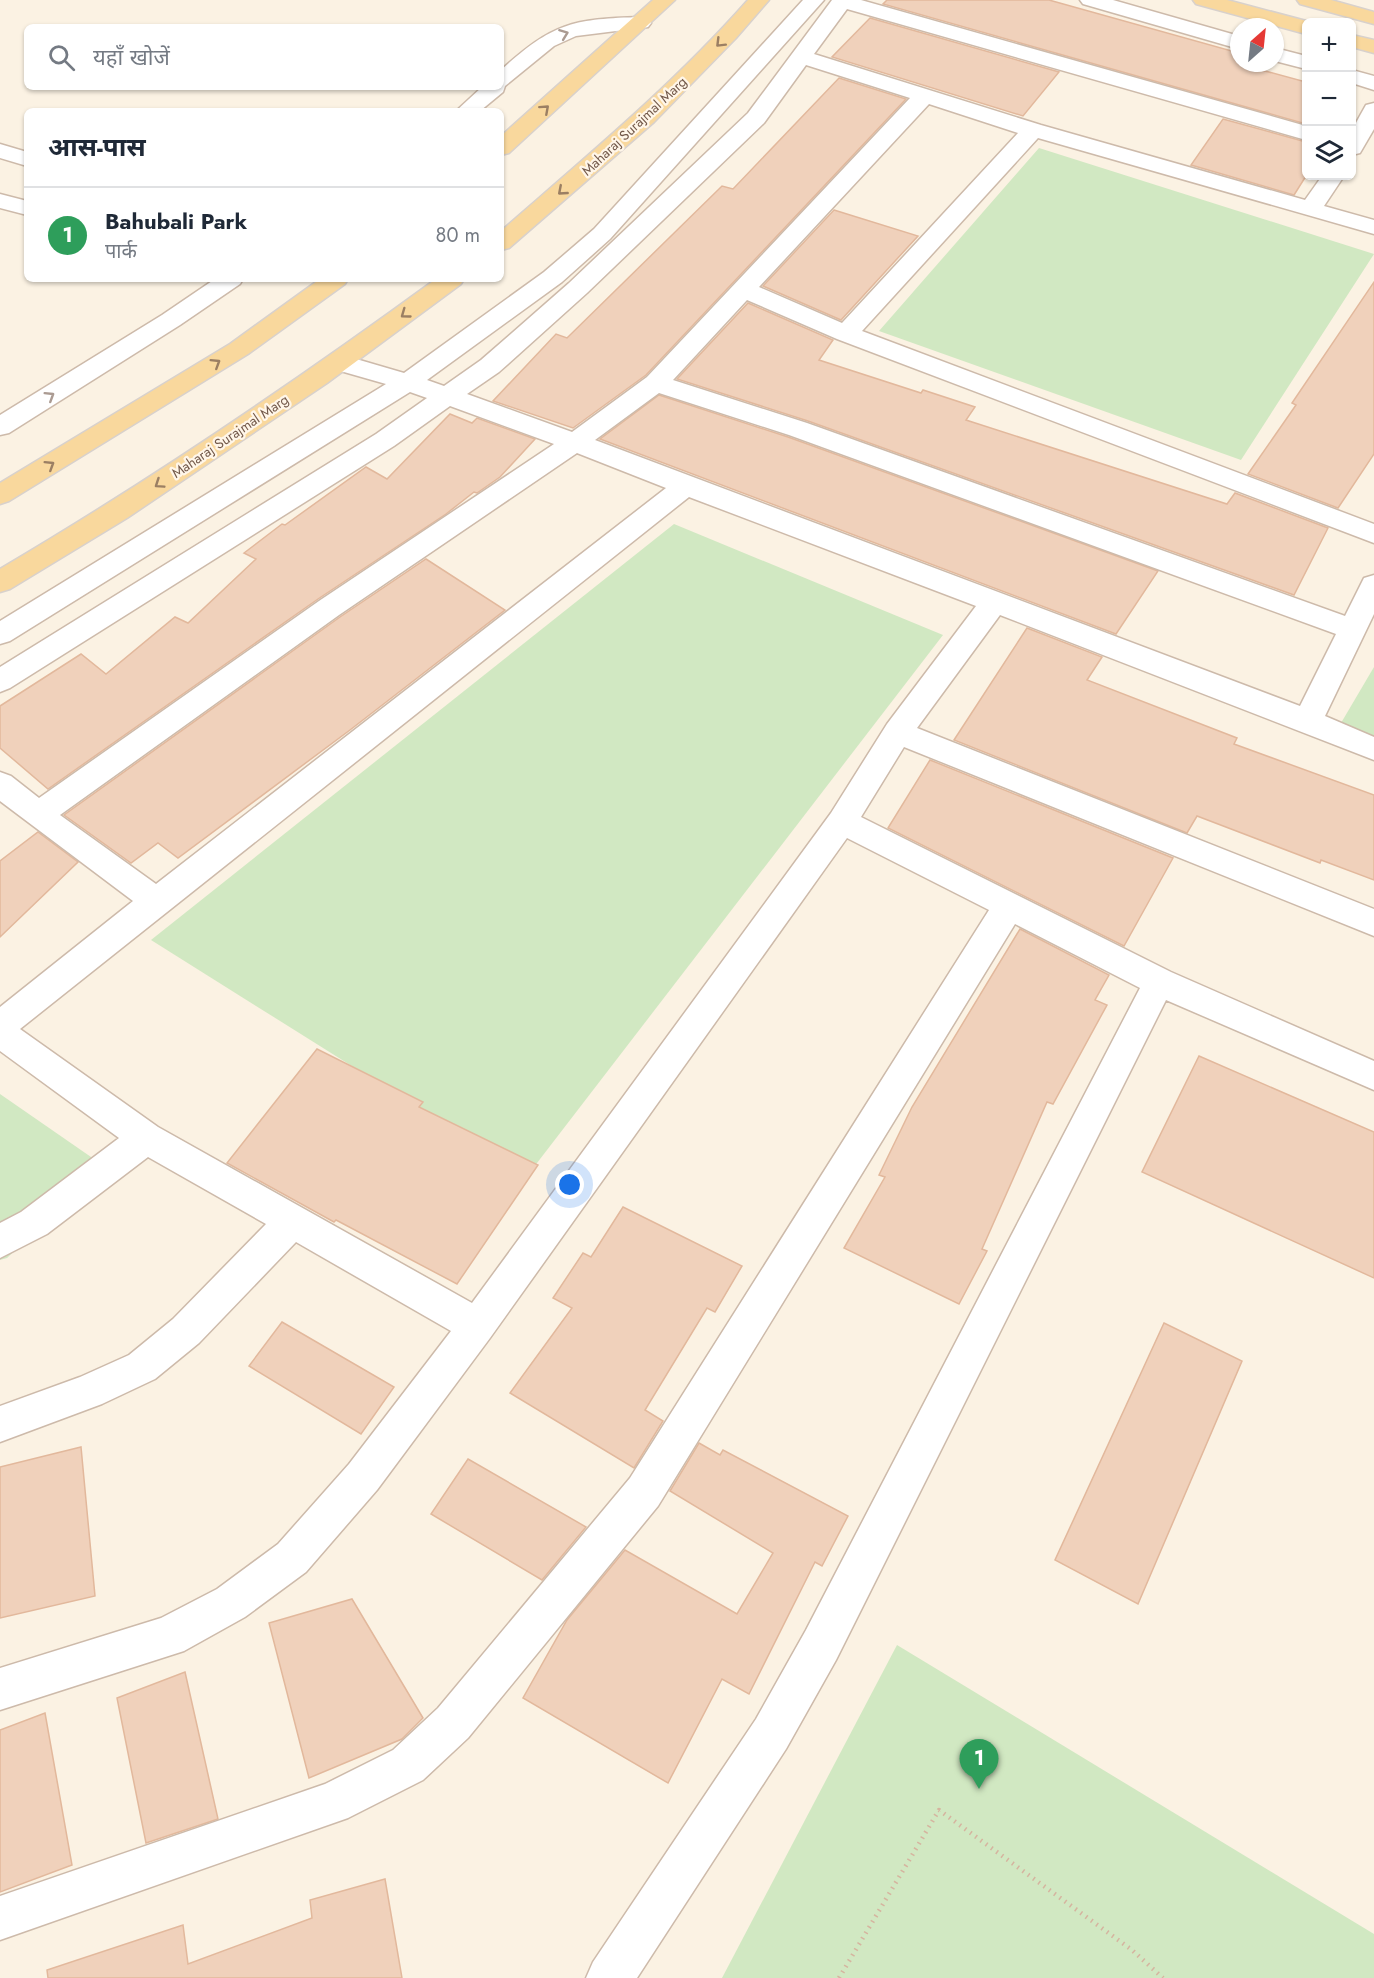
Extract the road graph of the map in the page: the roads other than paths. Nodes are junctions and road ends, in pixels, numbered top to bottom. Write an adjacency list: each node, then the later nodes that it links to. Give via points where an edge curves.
1 (665, 0): 8 (main road)
2 (759, 0): 34 (main road, Maharaj Surajmal Marg, one-way to 34, via 646,117)
3 (813, 0): 41 (street, via 602,234 553,277)
4 (1090, 0): 10 (street)
5 (1203, 0): 9 (main road)
6 (1307, 0): 7 (main road)
7 (1374, 18)
8 (641, 23): 17 (street, one-way to 8, via 548,41 569,32); 25 (main road, one-way to 8)
9 (1302, 27)
10 (1230, 40)
11 (1356, 42): 12 (main road)
12 (1374, 47)
13 (802, 57): 20 (street); 24 (street, via 842,1); 43 (street, via 756,118 654,217 490,366)
14 (1284, 57): 15 (street)
15 (1302, 62)
16 (1356, 77): 18 (street)
17 (504, 78)
18 (1374, 82)
19 (492, 90): 21 (street)
20 (924, 96): 23 (street); 38 (street)
21 (470, 108)
22 (1374, 110): 26 (street)
23 (1033, 130): 32 (street); 39 (street)
24 (1302, 132)
25 (504, 145)
26 (1357, 148)
27 (0, 151): 28 (street)
28 (24, 158)
29 (1330, 180): 32 (street)
30 (0, 201): 31 (street)
31 (24, 207)
32 (1311, 208): 33 (street)
33 (1374, 227)
34 (504, 240)
35 (227, 282): 44 (street, one-way to 35)
36 (332, 282): 47 (main road, one-way to 36, via 239,349)
37 (448, 282): 40 (main road, Maharaj Surajmal Marg, one-way to 40)
38 (744, 290): 39 (street); 42 (street)
39 (846, 334): 48 (street)
40 (339, 362): 41 (street); 49 (main road, Maharaj Surajmal Marg, one-way to 49, via 117,512)
41 (408, 382): 43 (street); 53 (street)
42 (656, 383): 45 (street); 52 (street, via 809,433)
43 (447, 396): 45 (street); 54 (street, via 385,440)
44 (0, 427)
45 (575, 442): 46 (street); 59 (street, via 329,608)
46 (686, 486): 51 (street); 61 (street)
47 (0, 495)
48 (1374, 534)
49 (0, 582)
50 (1374, 585): 52 (street)
51 (995, 602): 55 (street); 56 (street)
52 (1352, 629): 55 (street)
53 (0, 634)
54 (0, 681)
55 (1308, 721): 57 (street)
56 (898, 732): 60 (street); 63 (street)
57 (1374, 749)
58 (0, 784): 59 (street)
59 (38, 815): 61 (street)
60 (842, 820): 62 (street); 71 (street)
61 (156, 901): 65 (street)
62 (1008, 907): 64 (street); 74 (street, via 644,1492 453,1723 408,1765 333,1803)
63 (1374, 923)
64 (1159, 982): 67 (street); 75 (street, via 821,1645 771,1734)
65 (0, 1026)
66 (0, 1033): 68 (street)
67 (1374, 1076)
68 (146, 1138): 69 (street); 70 (street, via 34,1223)
69 (294, 1221): 71 (street); 72 (street, via 186,1331 142,1367)
70 (0, 1242)
71 (477, 1326): 73 (street, via 363,1478 292,1558 275,1571 231,1603 169,1636)
72 (0, 1424)
73 (0, 1689)
74 (0, 1918)
75 (609, 1978)

